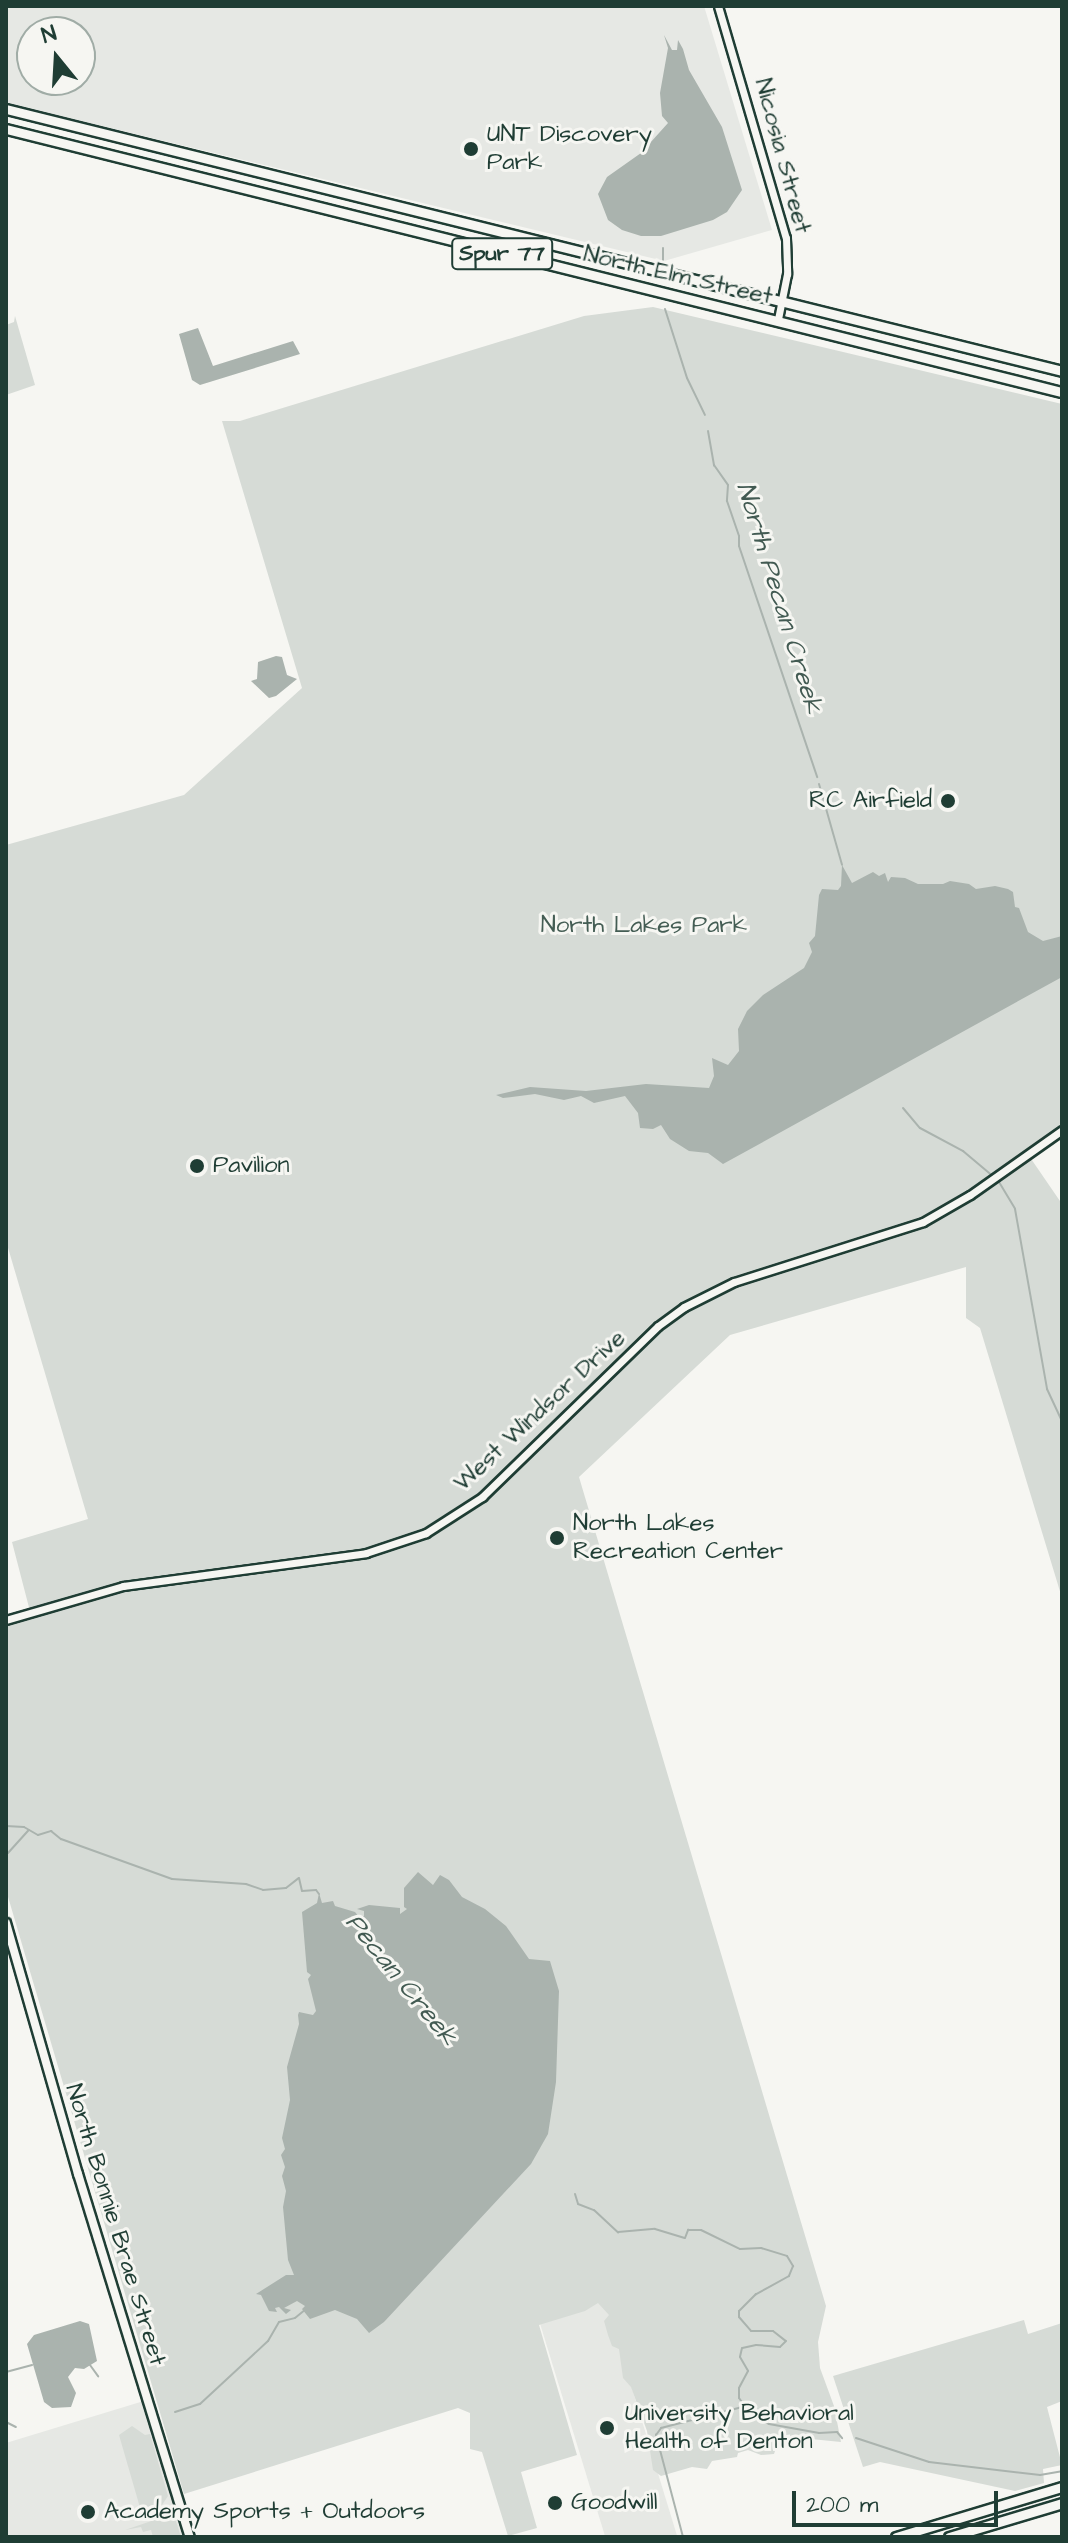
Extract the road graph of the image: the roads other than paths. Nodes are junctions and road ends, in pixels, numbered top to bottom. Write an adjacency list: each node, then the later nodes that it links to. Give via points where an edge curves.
1 (718, 6): 4 (street, Nicosia Street, via 786,238)
2 (6, 109): 4 (main road, North Elm Street / Spur 77)
3 (6, 129): 5 (main road, North Elm Street / Spur 77, via 601,280)
4 (782, 301): 5 (street, Nicosia Street); 6 (main road, North Elm Street / Spur 77)
5 (778, 319): 7 (main road, North Elm Street / Spur 77)
6 (1062, 371)
7 (1062, 392)
8 (1062, 1130): 9 (street, West Windsor Drive, via 923,1222 734,1282 684,1307 482,1497 426,1533 366,1553 123,1586)
9 (6, 1620)
10 (6, 1923): 13 (main road, North Bonnie Brae Street)
11 (1062, 2487): 14 (main road)
12 (1062, 2503): 15 (main road)
13 (190, 2537)
14 (896, 2537)
15 (949, 2537)

